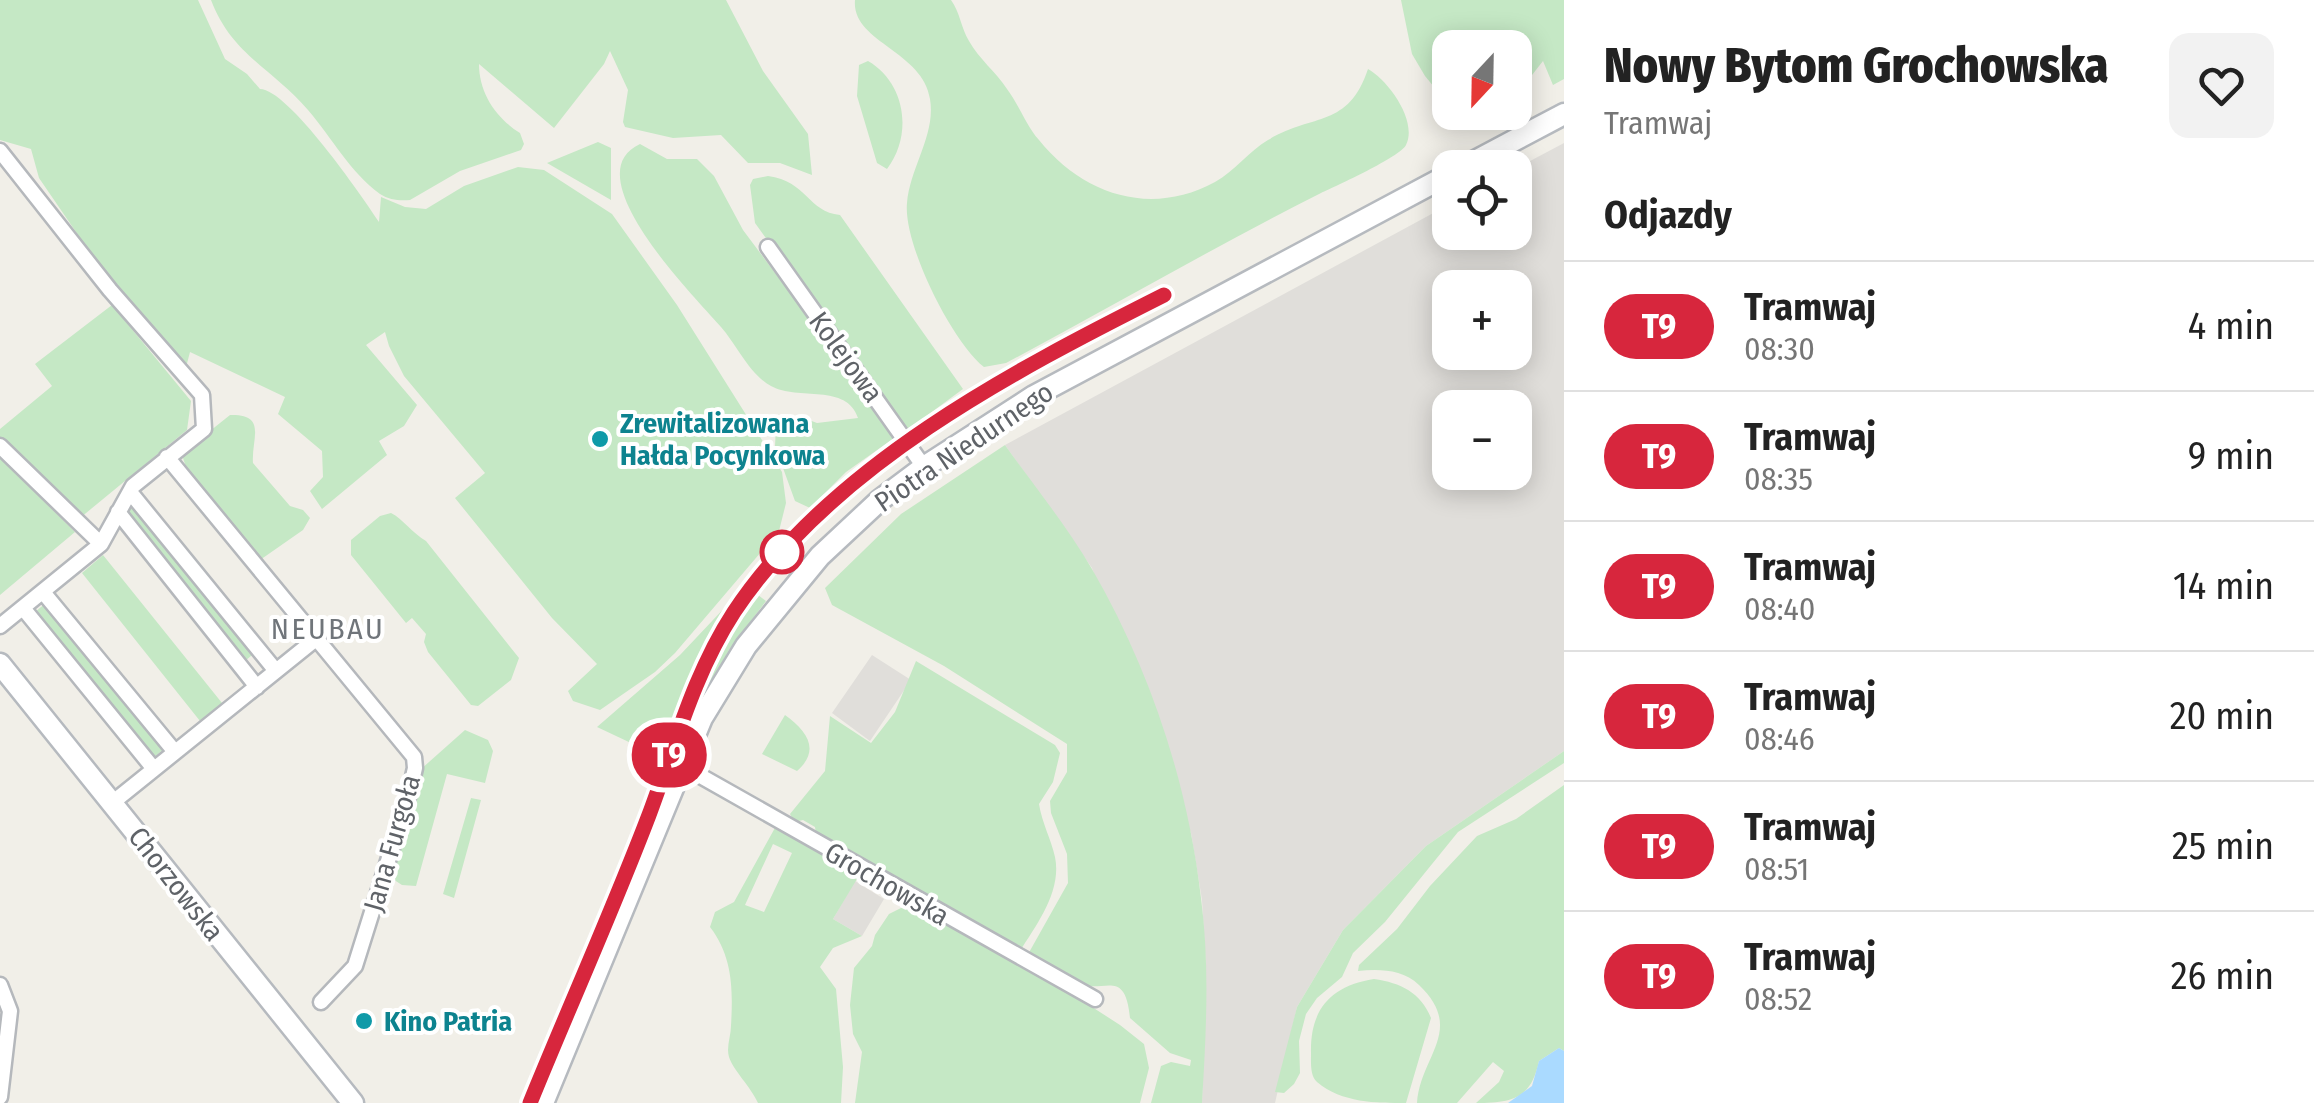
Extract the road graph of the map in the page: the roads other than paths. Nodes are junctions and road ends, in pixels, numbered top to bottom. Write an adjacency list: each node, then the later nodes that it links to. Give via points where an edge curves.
1 (1564, 114): 2 (street)
2 (1496, 150)
3 (0, 151): 7 (street, via 202,394 204,429)
4 (1432, 184): 8 (street, Piotra Niedurnego, via 1034,396)
5 (768, 248): 8 (street, Kolejowa)
6 (0, 446): 11 (street)
7 (167, 457): 9 (street); 15 (street, Jana Furgoła)
8 (924, 467): 20 (street, Piotra Niedurnego, via 844,534 776,608 717,692)
9 (130, 492): 10 (street); 17 (street)
10 (118, 512): 11 (street); 18 (street)
11 (101, 544): 12 (street)
12 (43, 592): 13 (street); 19 (street)
13 (23, 608): 14 (street); 21 (street)
14 (0, 626)
15 (317, 638): 17 (street); 25 (street, Jana Furgoła, via 414,757 416,768 355,966)
16 (0, 664): 22 (street, Chorzowska)
17 (276, 672): 18 (street)
18 (256, 687): 19 (street)
19 (175, 752): 21 (street)
20 (681, 765): 24 (street, Grochowska); 28 (street, Piotra Niedurnego)
21 (154, 770): 22 (street)
22 (112, 803): 27 (street, Chorzowska)
23 (0, 985): 26 (street, via 10,1011)
24 (1095, 998)
25 (322, 1002)
26 (0, 1096)
27 (352, 1103)
28 (543, 1103)

